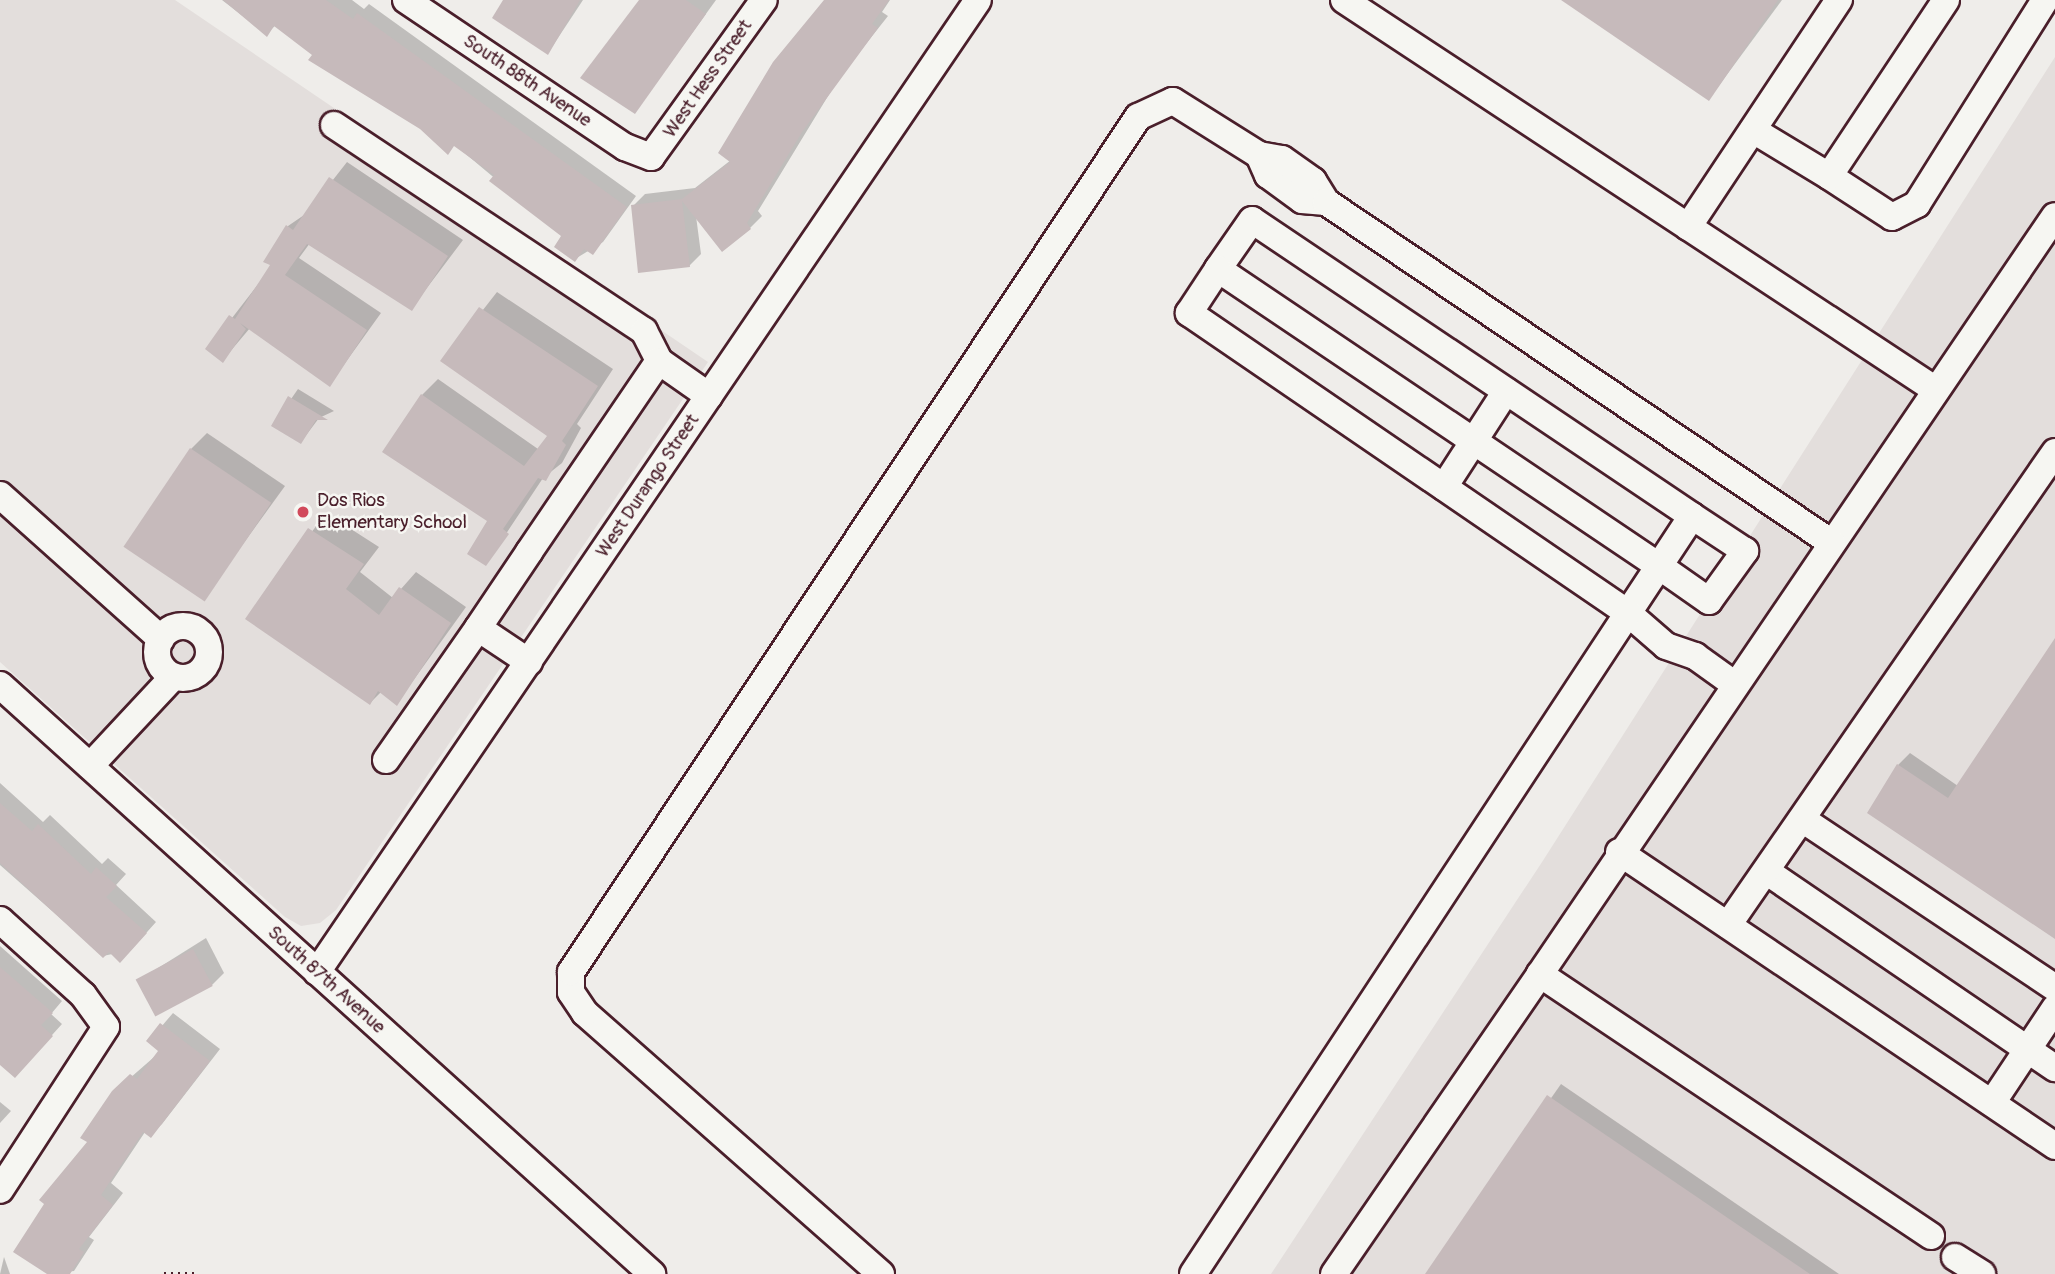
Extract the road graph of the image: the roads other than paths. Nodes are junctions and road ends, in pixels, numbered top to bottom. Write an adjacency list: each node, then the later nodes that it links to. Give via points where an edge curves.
1 (406, 0): 8 (street, South 88th Avenue)
2 (764, 0): 11 (street, West Hess Street)
3 (978, 0): 19 (street, West Durango Street)
4 (1343, 0): 14 (street)
5 (1839, 0): 10 (street)
6 (1946, 0): 12 (street)
7 (2045, 0): 12 (street, via 1917,204 1892,217)
8 (442, 10): 11 (street, South 88th Avenue, via 625,147)
9 (334, 125): 16 (street, via 644,331)
10 (1753, 130): 12 (street); 14 (street)
11 (651, 157)
12 (1829, 176)
13 (2055, 216): 17 (street)
14 (1688, 227): 17 (street)
15 (1218, 269): 18 (street, via 1252,220); 20 (street); 22 (street, via 1189,313)
16 (659, 361): 19 (street); 28 (street)
17 (1936, 390): 25 (street)
18 (1506, 391): 20 (street); 24 (street)
19 (709, 396): 30 (street, West Durango Street)
20 (1474, 441): 22 (street); 26 (street)
21 (2055, 452): 36 (street)
22 (1444, 487): 27 (street)
23 (0, 495): 29 (street)
24 (1692, 516): 26 (street); 26 (street, via 1745,551 1709,601)
25 (1832, 543): 32 (street); 53 (street, via 1326,202 1302,200 1268,175 1259,155 1173,101 1138,117 570,972 571,992 585,1013)
26 (1659, 566): 27 (street)
27 (1639, 619): 32 (street, via 1665,624 1691,641 1695,656); 54 (street)
28 (478, 628): 30 (street); 34 (street)
29 (161, 639): 31 (street, via 160,665); 31 (street, via 183,626 199,631 208,644 208,661 199,674)
30 (529, 662): 41 (street, West Durango Street)
31 (173, 677): 35 (street)
32 (1734, 684): 37 (street)
33 (0, 685): 35 (street, South 87th Avenue)
34 (386, 760)
35 (90, 766): 41 (street, South 87th Avenue)
36 (1802, 819): 38 (street); 43 (street)
37 (1619, 852): 40 (street); 42 (street)
38 (1766, 871): 40 (street); 45 (street)
39 (0, 920): 49 (street, via 83,995 106,1027)
40 (1728, 925): 47 (street)
41 (317, 972): 52 (street, South 87th Avenue)
42 (1540, 974): 50 (street); 55 (street)
43 (2055, 988)
44 (2055, 1008): 45 (street)
45 (2028, 1050): 46 (street); 47 (street)
46 (2055, 1068)
47 (1992, 1103): 48 (street)
48 (2055, 1146)
49 (0, 1189)
50 (1931, 1236)
51 (1955, 1257): 56 (street)
52 (652, 1274)
53 (881, 1274)
54 (1193, 1274)
55 (1334, 1274)
56 (1982, 1274)

